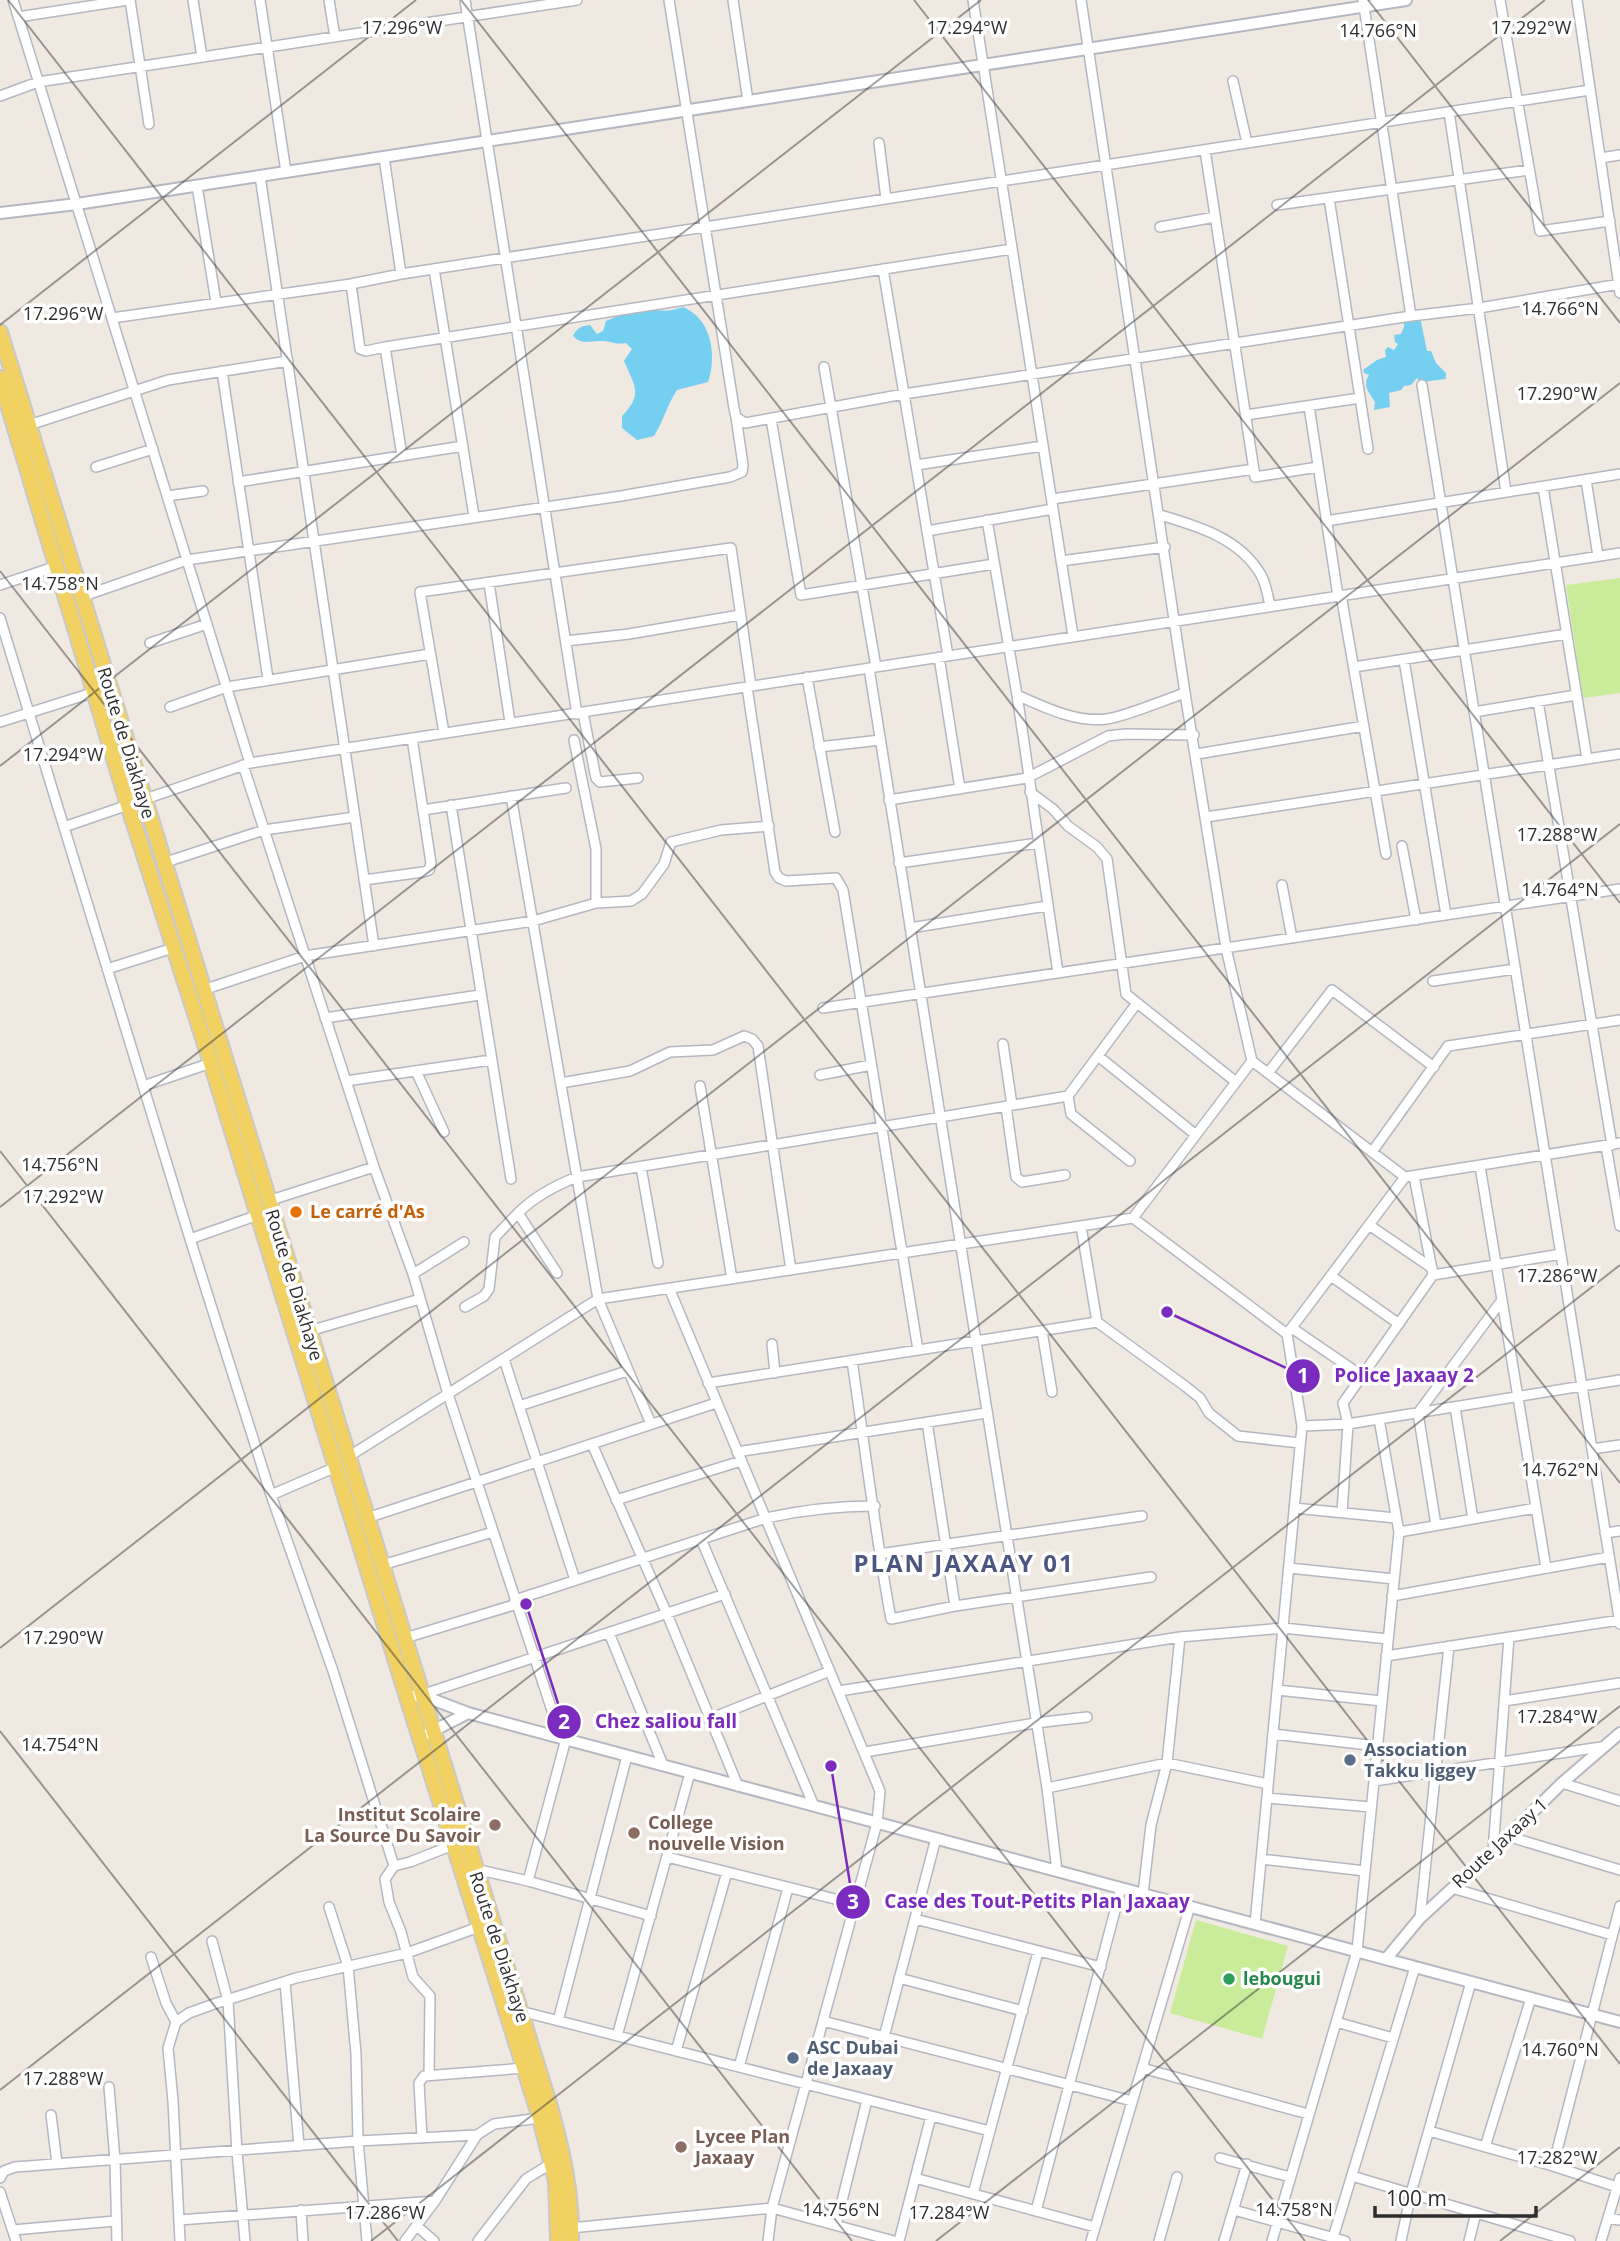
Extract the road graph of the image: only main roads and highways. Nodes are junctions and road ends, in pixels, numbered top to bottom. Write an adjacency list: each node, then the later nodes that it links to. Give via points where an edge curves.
1 (0, 332): 4 (main road, Route de Diakhaye, via 405,1638)
2 (0, 378): 3 (main road, Route de Diakhaye)
3 (7, 423): 4 (main road, Route de Diakhaye, via 57,566 336,1467)
4 (414, 1696): 5 (main road, Route de Diakhaye)
5 (426, 1734): 6 (main road, Route de Diakhaye, via 475,1869 565,2160); 7 (main road, Route de Diakhaye, via 453,1845 552,2163)
6 (571, 2235)
7 (558, 2241)

